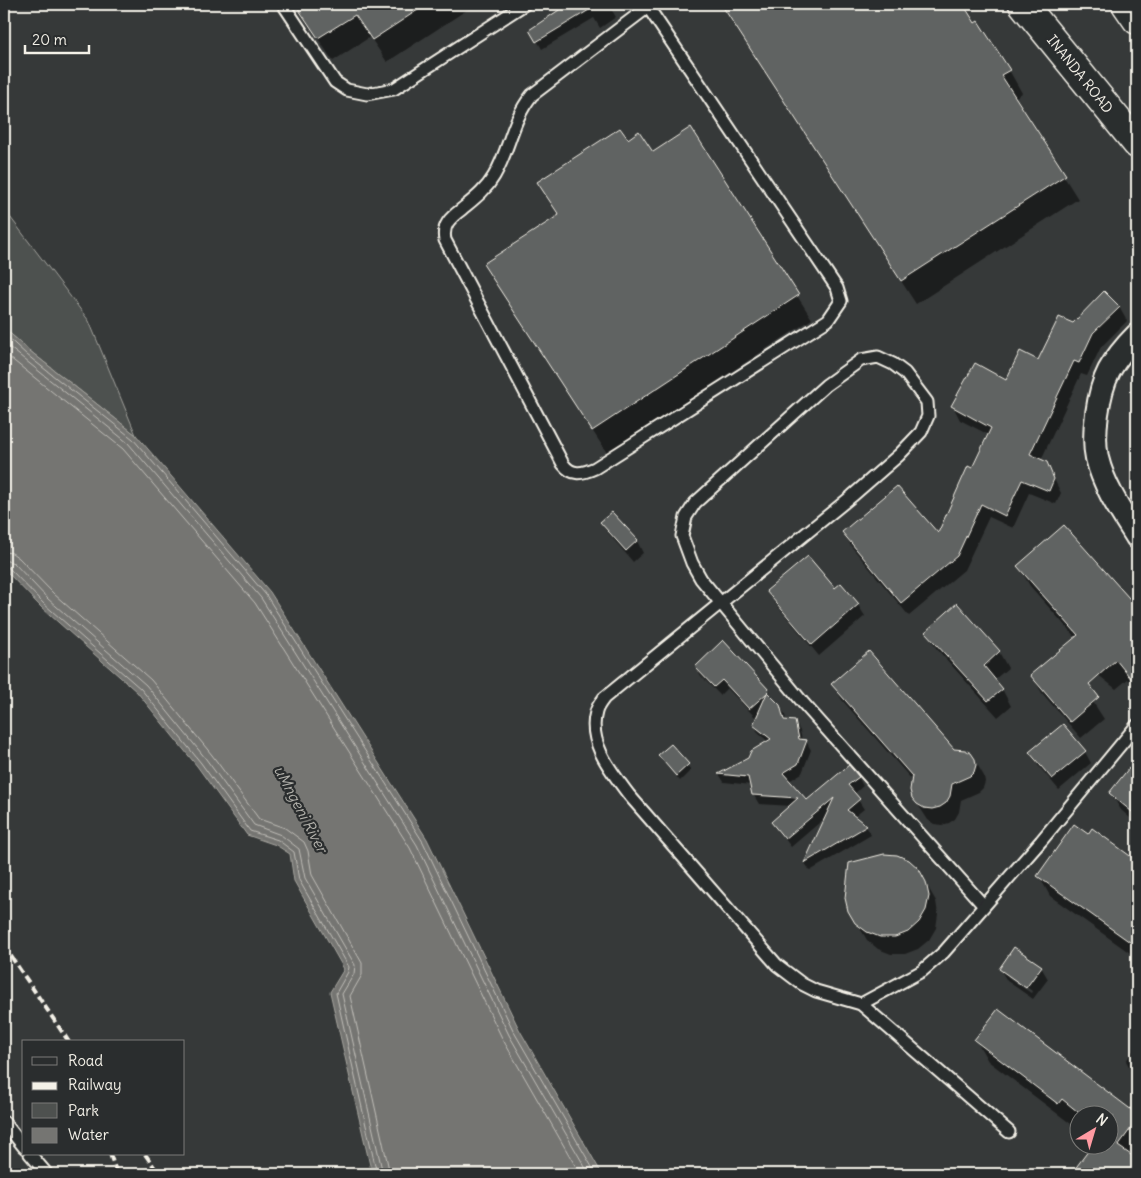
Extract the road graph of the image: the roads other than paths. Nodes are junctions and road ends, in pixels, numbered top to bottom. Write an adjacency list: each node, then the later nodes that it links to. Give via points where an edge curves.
1 (283, 4): 2 (lane, via 335,82 347,90 367,94 394,89)
2 (525, 4)
3 (1023, 4): 7 (main road, INANDA ROAD)
4 (1126, 4): 6 (main road)
5 (649, 5): 5 (lane, via 532,95 520,113 494,176 483,192 450,218 444,228 445,240 563,464 576,474 595,468 828,320 841,301 837,288)
6 (1137, 20)
7 (1137, 144)
8 (1137, 335): 9 (street, via 1108,372 1095,435 1097,458 1107,485)
9 (1137, 537)
10 (720, 602): 10 (lane, via 701,579 682,536 686,517 695,503 826,385 861,360 878,357 905,373 927,402 928,416 921,432 852,496); 12 (lane, via 804,704); 13 (lane, via 604,698 596,711 594,728 597,744 629,795 777,965 816,991)
11 (1137, 725): 12 (lane)
12 (984, 906): 13 (lane, via 944,952 922,971)
13 (861, 1004): 15 (lane)
14 (4, 1122): 16 (lane)
15 (1008, 1132)
16 (22, 1144)
17 (32, 1156): 18 (lane)
18 (47, 1174)

